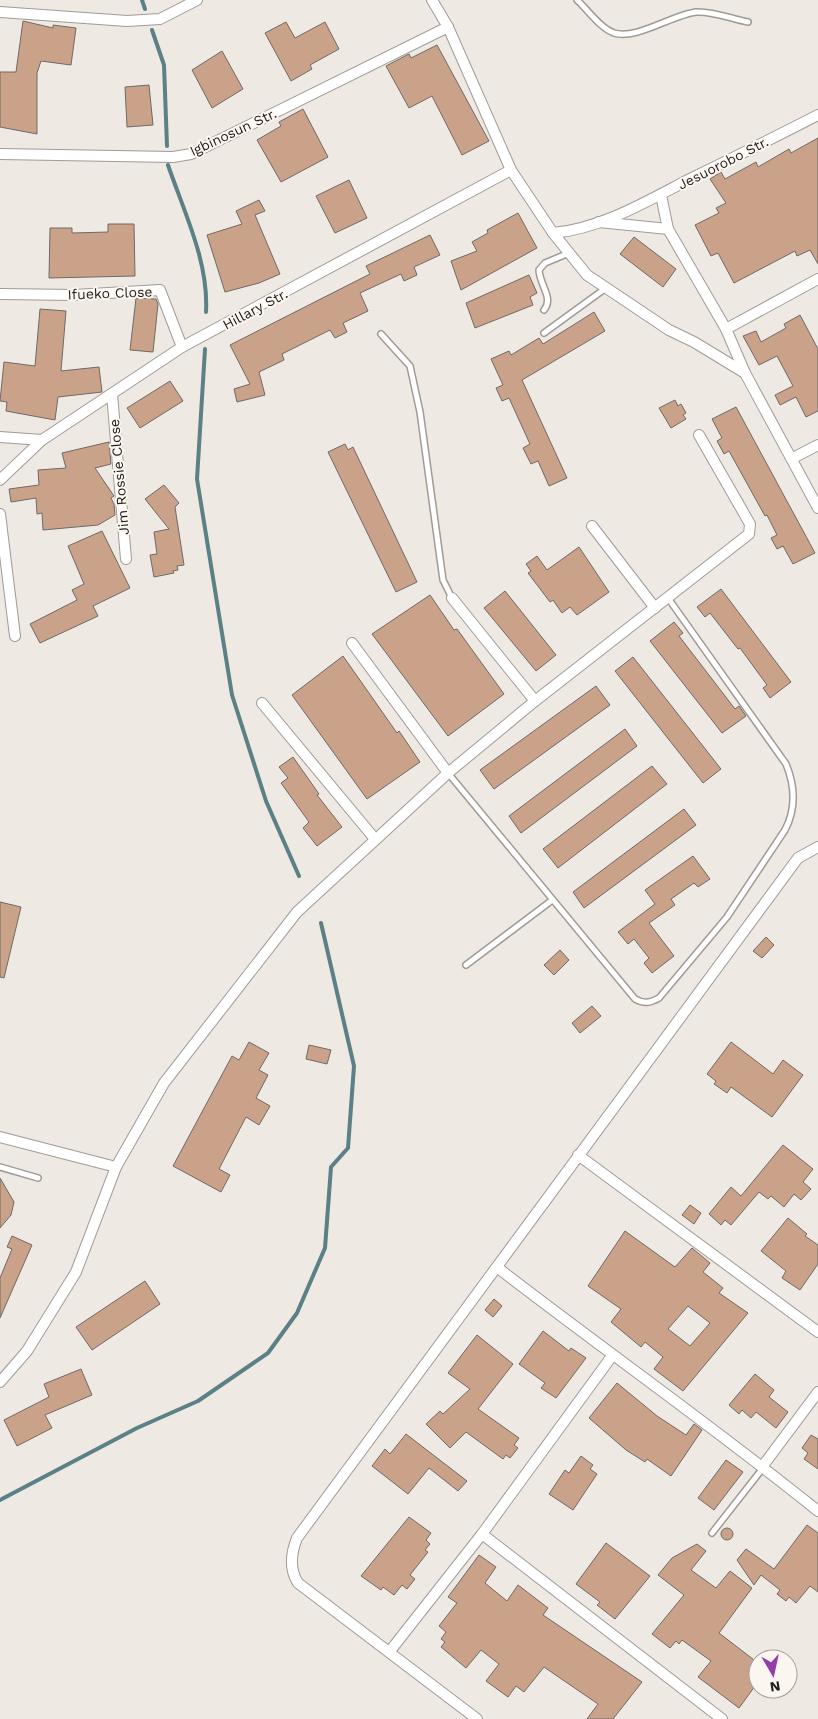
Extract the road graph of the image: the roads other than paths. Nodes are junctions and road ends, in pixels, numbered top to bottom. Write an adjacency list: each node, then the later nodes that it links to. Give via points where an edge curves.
1 (197, 0): 4 (street, via 160,19 127,21)
2 (432, 0): 6 (street)
3 (577, 0): 5 (lane, via 615,34 627,34 698,12)
4 (0, 12)
5 (748, 22)
6 (448, 27): 8 (street, Igbinosun Str., via 191,154 174,157); 9 (street)
7 (818, 115): 10 (street, Jesuorobo Str.)
8 (0, 154)
9 (512, 170): 13 (street); 22 (street, Hillary Str.)
10 (660, 195): 11 (street); 12 (street, Jesuorobo Str.)
11 (597, 222): 12 (street); 13 (street)
12 (668, 229): 19 (street, Jesuorobo Str.)
13 (553, 233): 14 (street)
14 (569, 253): 16 (street, via 587,275); 18 (lane, via 545,263 539,270 540,282 549,298 549,305)
15 (818, 279): 19 (street)
16 (606, 288): 20 (lane); 23 (street, via 669,330)
17 (0, 294): 22 (street, Ifueko Close, via 74,295 160,290)
18 (544, 310)
19 (726, 329): 23 (street, Jesuorobo Str.)
20 (544, 333)
21 (381, 334): 35 (lane, via 410,366 420,412 443,580)
22 (182, 347): 24 (street, Hillary Str.)
23 (744, 373): 29 (street, Jesuorobo Str.)
24 (112, 394): 27 (street, Hillary Str.); 34 (street, Jim Rossie Close)
25 (699, 435): 36 (street, via 750,524 749,534)
26 (0, 437): 27 (street)
27 (42, 440): 30 (street, Hillary Str.)
28 (818, 445): 29 (street)
29 (793, 458): 31 (street, Jesuorobo Str.)
30 (0, 480)
31 (818, 508)
32 (0, 514): 38 (street)
33 (592, 526): 37 (street)
34 (126, 559)
35 (452, 598): 40 (street)
36 (668, 598): 37 (street); 45 (lane, via 786,764 793,789 791,818 727,917 659,998 650,1003 635,999)
37 (655, 608): 40 (street)
38 (15, 636)
39 (352, 644): 42 (street)
40 (535, 701): 42 (street)
41 (262, 702): 43 (street)
42 (448, 773): 43 (street); 45 (lane)
43 (375, 840): 50 (street, via 297,912 164,1084)
44 (818, 847): 48 (street, via 798,858)
45 (551, 901): 46 (lane)
46 (466, 965)
47 (0, 1137): 50 (street)
48 (578, 1155): 52 (street); 53 (street)
49 (0, 1167): 51 (lane)
50 (116, 1167): 55 (street, via 76,1272 26,1351)
51 (38, 1178)
52 (498, 1268): 54 (street); 61 (street, via 302,1530 293,1549 292,1574 298,1583)
53 (818, 1332)
54 (612, 1356): 57 (street); 60 (street)
55 (0, 1382)
56 (818, 1392): 57 (street)
57 (763, 1467): 58 (street); 59 (lane)
58 (818, 1511)
59 (712, 1533)
60 (482, 1534): 61 (street); 63 (street)
61 (390, 1651): 62 (street)
62 (477, 1719)
63 (722, 1719)

